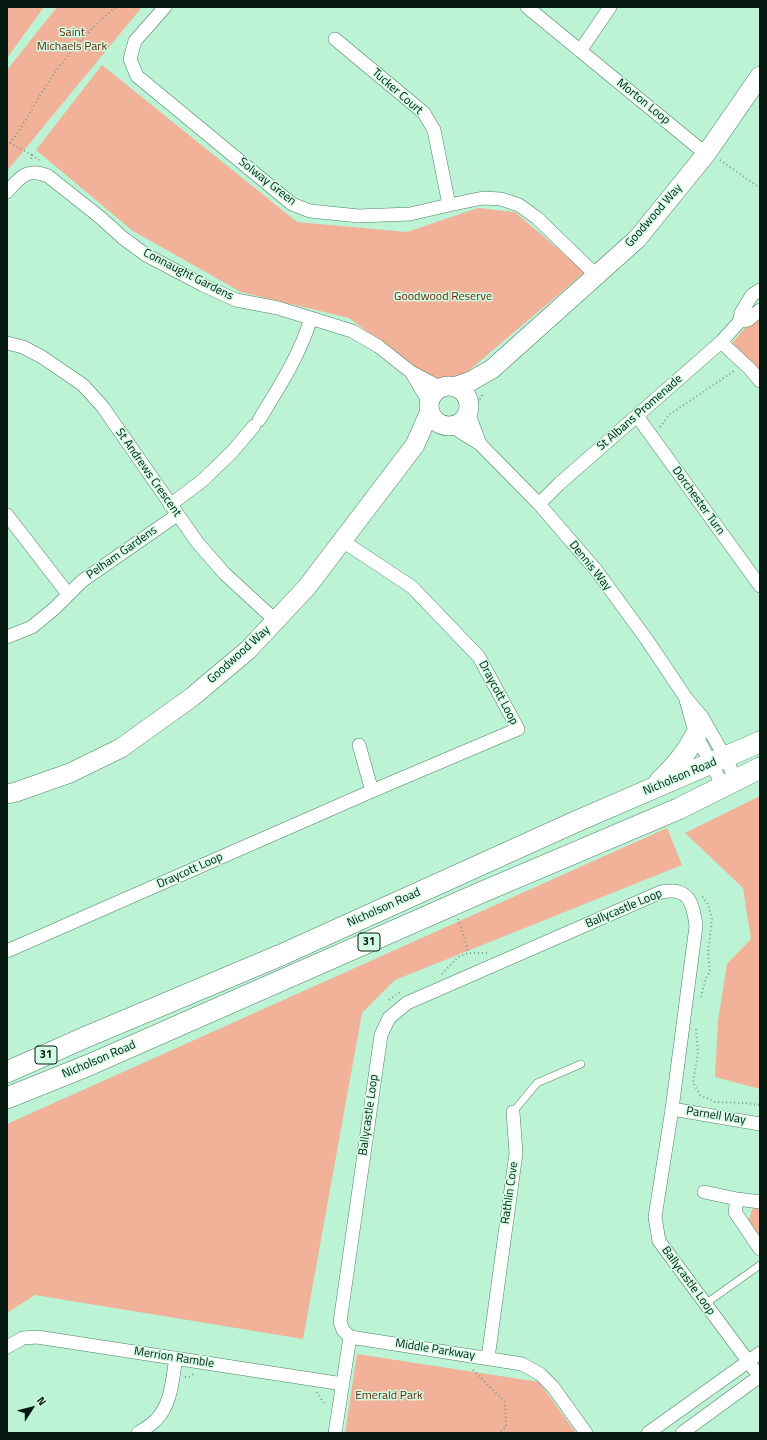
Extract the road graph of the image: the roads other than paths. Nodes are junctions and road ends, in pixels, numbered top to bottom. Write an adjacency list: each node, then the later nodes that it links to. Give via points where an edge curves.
1 (165, 7): 9 (street, Solway Green, via 135,41 130,59 137,76 292,204 310,211 358,216 410,214)
2 (527, 7): 5 (street, Morton Loop)
3 (610, 7): 5 (street)
4 (335, 39): 9 (street, Tucker Court, via 424,114 434,130)
5 (580, 51): 7 (street, Morton Loop)
6 (760, 76): 7 (street, Goodwood Way)
7 (707, 152): 10 (street, Goodwood Way, via 637,239)
8 (7, 192): 13 (street, Connaught Gardens, via 23,175 40,172 146,255 236,300 278,308)
9 (449, 205): 10 (street, Solway Green, via 483,198 501,199 519,205 537,218)
10 (597, 276): 17 (street, Goodwood Way)
11 (760, 290): 14 (street, St Albans Promenade, via 752,295 741,313)
12 (760, 310): 14 (street, St Albans Promenade, via 748,320)
13 (311, 318): 18 (street, Connaught Gardens, via 352,331 378,346); 28 (street, Pelham Gardens, via 296,356 257,423)
14 (740, 321): 15 (street, St Albans Promenade)
15 (721, 342): 19 (street); 23 (street, St Albans Promenade)
16 (7, 343): 28 (street, St Andrews Crescent, via 23,347 42,357 83,385 102,406)
17 (492, 369): 20 (street, Goodwood Way, via 471,381); 21 (street, Goodwood Way)
18 (411, 372): 20 (street, Connaught Gardens); 22 (street, Connaught Gardens)
19 (760, 381)
20 (447, 388): 21 (street, via 462,391); 22 (street, Goodwood Way, via 435,392)
21 (473, 402): 24 (street, Goodwood Way, via 463,421); 25 (street, Dennis Way)
22 (430, 407): 24 (street, via 435,420); 26 (street, Goodwood Way)
23 (637, 416): 27 (street, St Albans Promenade); 31 (street, Dorchester Turn)
24 (447, 426): 25 (street, Dennis Way); 26 (street, Goodwood Way)
25 (480, 444): 27 (street, Dennis Way)
26 (415, 445): 30 (street, Goodwood Way)
27 (539, 504): 35 (street, Dennis Way, via 596,570)
28 (174, 510): 32 (street, Pelham Gardens); 33 (street, St Andrews Crescent, via 224,573)
29 (7, 515): 32 (street)
30 (341, 540): 33 (street, Goodwood Way, via 307,587); 43 (street, Draycott Loop, via 412,587 479,657 518,729)
31 (760, 586)
32 (68, 594): 34 (street, Pelham Gardens, via 56,608 32,627)
33 (276, 621): 44 (street, Goodwood Way, via 248,650 192,697 121,748 70,773)
34 (7, 637)
35 (686, 698): 36 (street, Dennis Way); 39 (street, Dennis Way, via 702,717)
36 (696, 734): 39 (street, Dennis Way); 42 (main road, via 685,755)
37 (760, 742): 39 (main road, Nicholson Road / 31)
38 (358, 745): 43 (street)
39 (718, 760): 41 (street, Dennis Way); 42 (main road, Nicholson Road / 31)
40 (760, 768): 41 (main road, Nicholson Road / 31)
41 (729, 783): 48 (main road, Nicholson Road / 31, via 678,809 96,1062)
42 (652, 789): 47 (main road, Nicholson Road / 31, via 281,955)
43 (372, 791): 45 (street, Draycott Loop)
44 (7, 794)
45 (7, 951)
46 (581, 1064): 50 (lane, Rathlin Cove, via 537,1082)
47 (7, 1072)
48 (7, 1098)
49 (672, 1109): 51 (street, Parnell Way); 57 (street, Ballycastle Loop, via 655,1216 659,1241); 58 (street, Ballycastle Loop, via 696,926 695,913 690,901 682,893 673,890 661,892 407,1003 389,1018 381,1035 340,1322)
50 (513, 1112): 62 (street, Rathlin Cove, via 516,1153)
51 (760, 1124)
52 (704, 1192): 53 (street)
53 (737, 1199): 54 (street); 55 (street, via 735,1212)
54 (760, 1202)
55 (760, 1249)
56 (760, 1265): 57 (lane)
57 (705, 1304): 63 (street, Ballycastle Loop)
58 (350, 1337): 62 (street, Middle Parkway); 65 (street)
59 (7, 1347): 61 (street, Merrion Ramble, via 24,1338 37,1337)
60 (760, 1353): 63 (street)
61 (176, 1358): 65 (street, Merrion Ramble); 66 (street, via 169,1399 163,1411 155,1421)
62 (488, 1358): 68 (street, Middle Parkway, via 522,1364 540,1374 553,1387)
63 (748, 1361): 64 (street, Ballycastle Loop); 69 (street)
64 (760, 1376): 70 (street)
65 (342, 1384): 67 (street)
66 (138, 1433)
67 (335, 1433)
68 (586, 1433)
69 (648, 1433)
70 (682, 1433)

